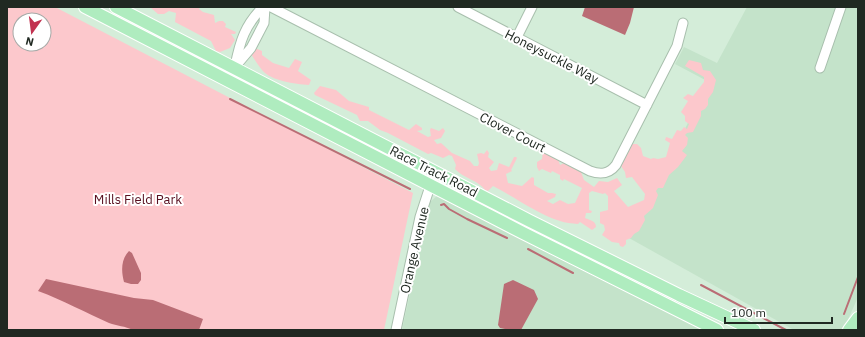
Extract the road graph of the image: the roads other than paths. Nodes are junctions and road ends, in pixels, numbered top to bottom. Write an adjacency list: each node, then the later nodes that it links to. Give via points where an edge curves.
1 (85, 7): 12 (main road, Race Track Road)
2 (116, 7): 10 (main road, Race Track Road)
3 (264, 7): 10 (street, via 253,17 240,42); 10 (street, via 264,24 251,48)
4 (271, 7): 13 (street, Clover Court, via 595,173 609,172 616,165)
5 (458, 7): 9 (street, Honeysuckle Way)
6 (532, 7): 9 (street)
7 (841, 7): 11 (street)
8 (683, 23): 13 (street, Clover Court, via 677,46)
9 (516, 37): 13 (street, Honeysuckle Way)
10 (234, 68): 12 (main road); 14 (main road, Race Track Road)
11 (820, 68)
12 (226, 80): 15 (main road, Race Track Road)
13 (647, 104)
14 (434, 171): 15 (street, Orange Avenue); 16 (main road, Race Track Road)
15 (430, 185): 17 (main road, Race Track Road); 21 (street, Orange Avenue, via 420,217)
16 (637, 274): 17 (main road); 18 (main road, Race Track Road)
17 (630, 286): 19 (main road, Race Track Road)
18 (679, 295): 19 (main road); 23 (main road, Race Track Road)
19 (673, 308): 22 (main road, Race Track Road)
20 (858, 318): 24 (main road)
21 (396, 330)
22 (717, 330)
23 (754, 330)
24 (849, 330)

